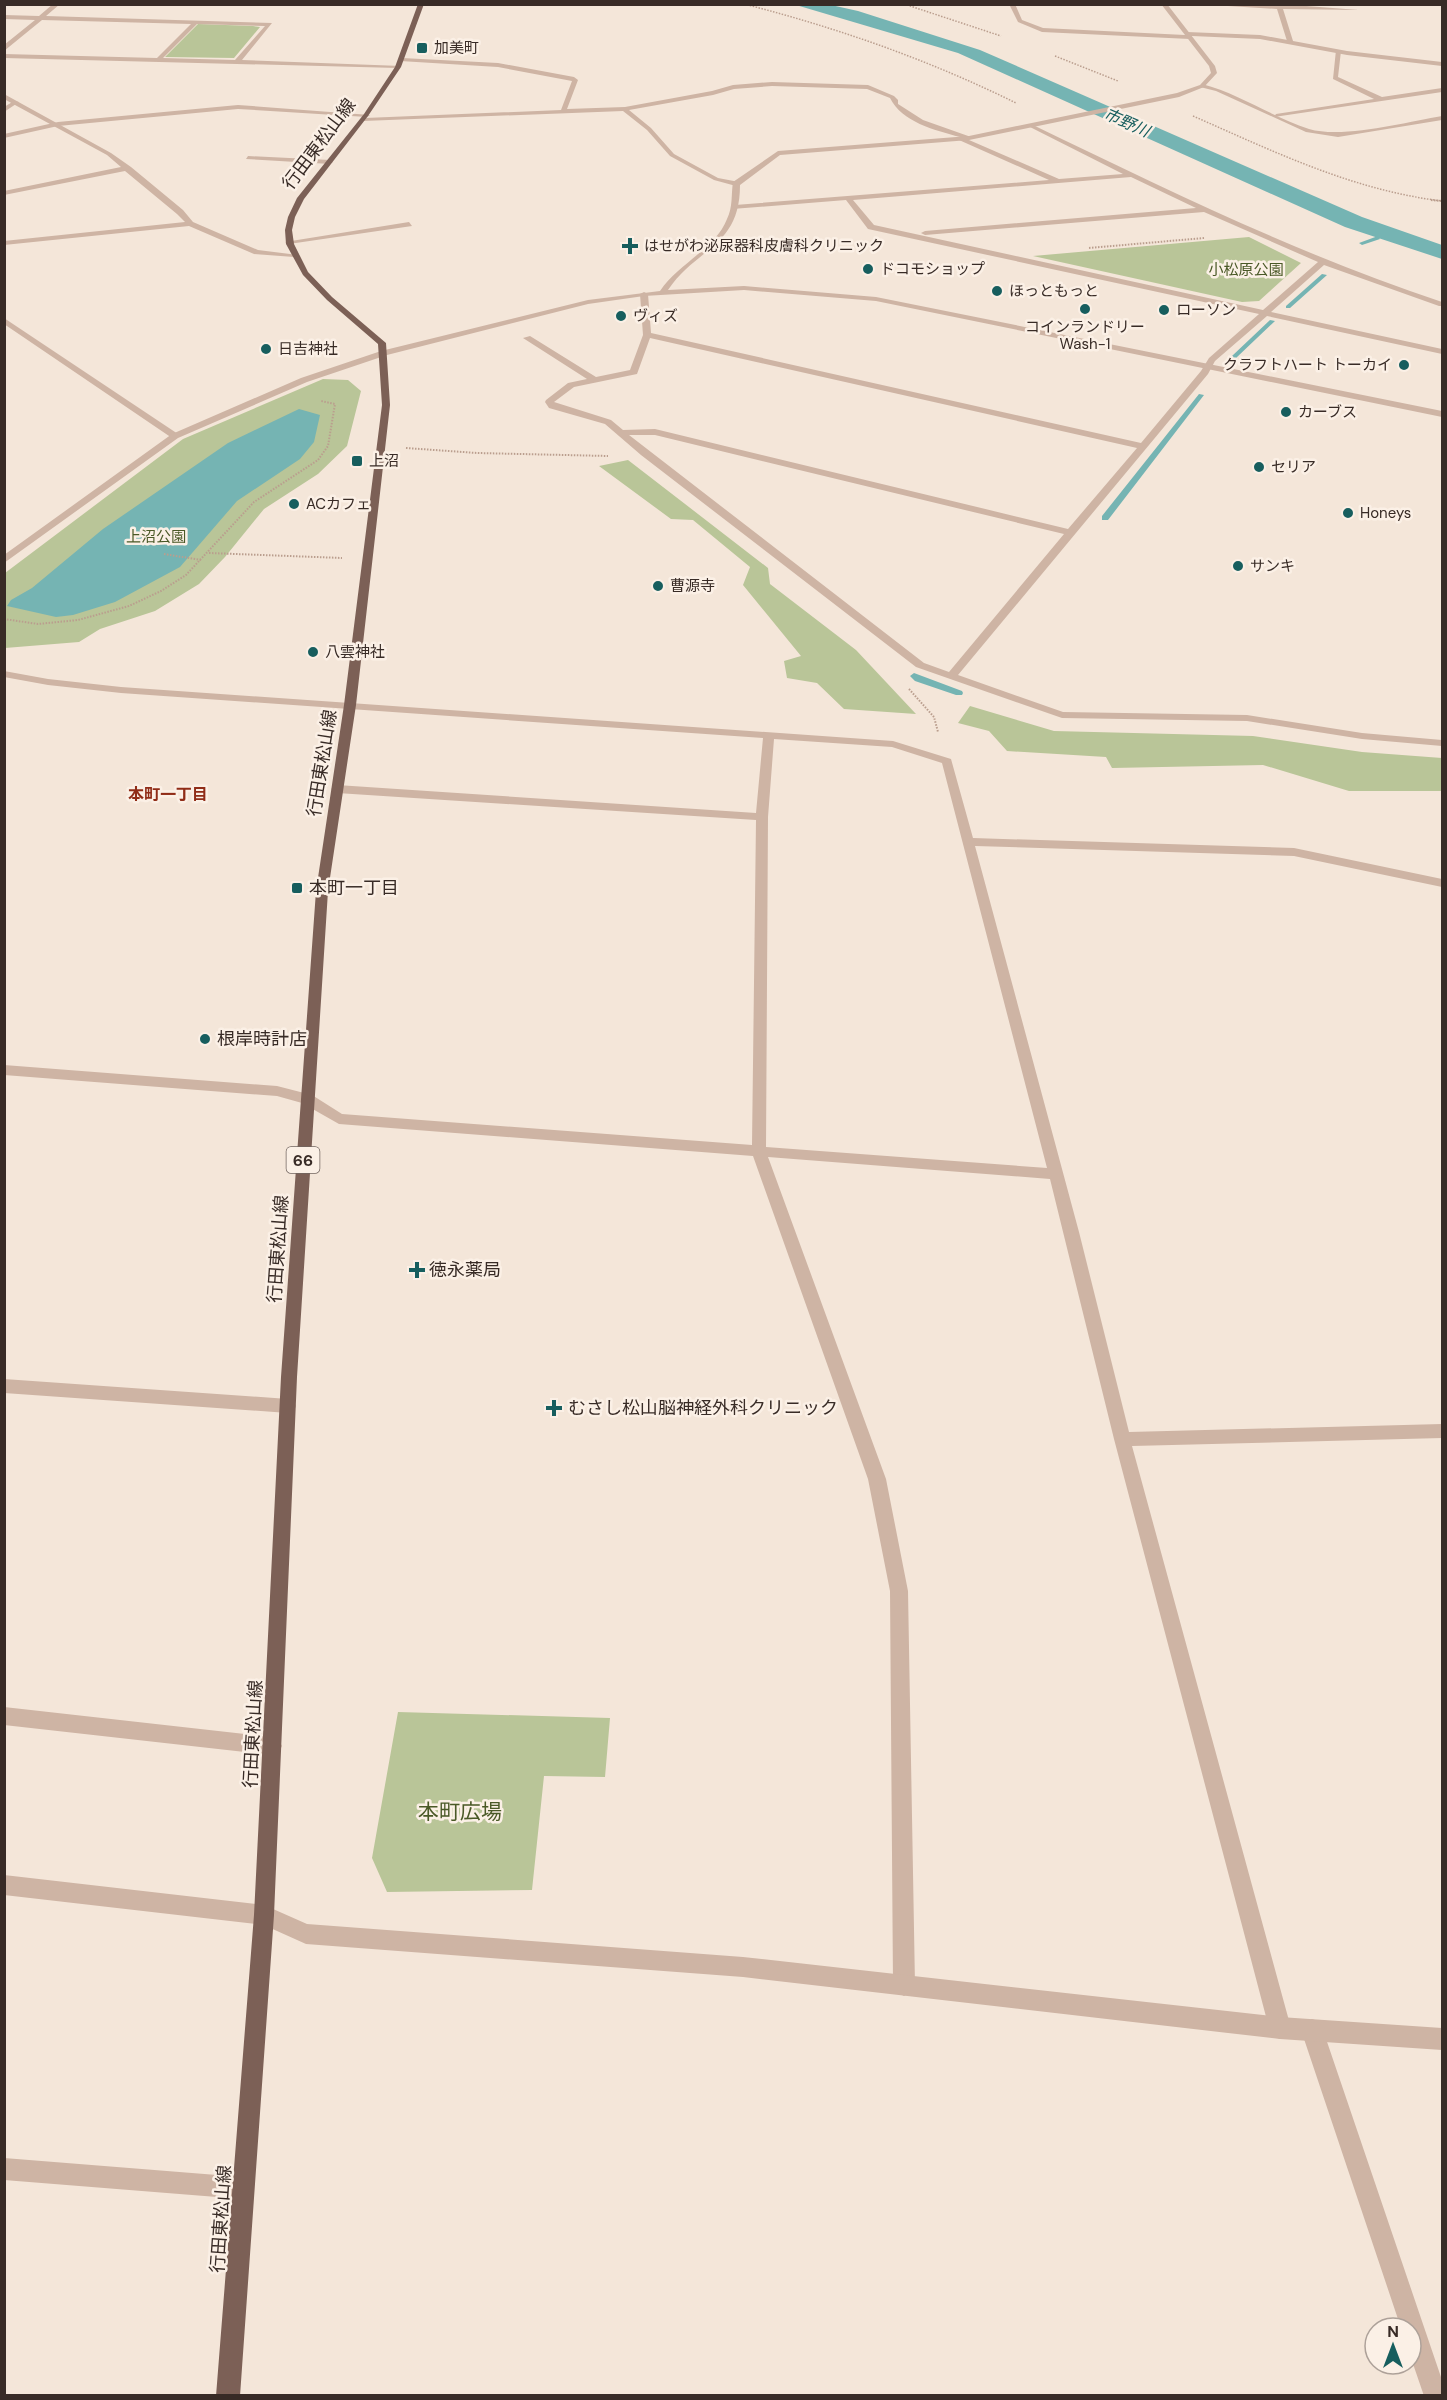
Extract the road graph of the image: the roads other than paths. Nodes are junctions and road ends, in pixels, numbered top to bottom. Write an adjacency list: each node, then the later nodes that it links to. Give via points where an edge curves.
1 (57, 4): 10 (street)
2 (421, 4): 19 (main road, 行田東松山線)
3 (1012, 4): 12 (street, via 1020,21 1042,30)
4 (1164, 4): 12 (street)
5 (1199, 4): 6 (street)
6 (1279, 6): 7 (street); 13 (street)
7 (1295, 6): 8 (street)
8 (1356, 10)
9 (4, 17): 10 (street)
10 (41, 18): 11 (street); 14 (street)
11 (196, 22): 17 (street); 18 (street, via 270,24)
12 (1188, 36): 13 (street, via 1237,35); 21 (street, via 1214,73)
13 (1290, 41): 15 (street)
14 (4, 49)
15 (1338, 51): 20 (street); 24 (street, via 1335,78)
16 (4, 56): 17 (street)
17 (158, 60): 18 (street)
18 (237, 62): 19 (street)
19 (400, 63): 28 (street, via 498,65 572,78); 30 (main road, 行田東松山線)
20 (1443, 64)
21 (1202, 86): 29 (street); 33 (street, via 1179,95)
22 (1443, 90): 24 (street)
23 (4, 96): 25 (street)
24 (1380, 99): 29 (street)
25 (16, 102): 27 (street); 32 (street)
26 (623, 108): 28 (street); 35 (street, via 733,87 868,87 892,97 903,112); 41 (street, via 672,155 716,179)
27 (4, 110)
28 (564, 110): 30 (street)
29 (1276, 116): 31 (street, via 1308,131 1331,135)
30 (366, 117): 32 (street, via 249,106); 37 (main road, 行田東松山線)
31 (1443, 118)
32 (58, 124): 34 (street); 38 (street)
33 (1031, 126): 35 (street); 39 (street)
34 (4, 136)
35 (965, 138): 40 (street); 41 (street, via 778,153)
36 (248, 158): 37 (street)
37 (330, 162): 50 (main road, 行田東松山線, via 291,217)
38 (129, 168): 42 (street); 46 (street)
39 (1133, 175): 40 (street); 45 (street)
40 (1059, 181): 43 (street)
41 (736, 184): 44 (street)
42 (4, 193)
43 (848, 198): 44 (street); 48 (street, via 871,227)
44 (735, 207): 52 (street, via 729,225 703,253 670,278)
45 (1204, 210): 48 (street); 51 (street)
46 (190, 224): 49 (street); 50 (street, via 257,252)
47 (409, 224): 50 (street)
48 (907, 234): 55 (street)
49 (4, 243)
50 (291, 248): 60 (main road, via 322,290 382,343)
51 (1322, 263): 54 (street); 55 (street)
52 (663, 292): 53 (street); 61 (street, via 753,288 852,296)
53 (644, 294): 57 (street); 60 (street, via 588,302)
54 (1443, 304)
55 (1265, 312): 59 (street); 61 (street)
56 (4, 320): 65 (street)
57 (647, 335): 62 (street, via 634,372); 66 (street)
58 (527, 338): 62 (street)
59 (1443, 352)
60 (384, 353): 65 (street, via 304,380); 71 (main road, 行田東松山線 / 66, via 386,405)
61 (1209, 367): 63 (street); 66 (street)
62 (594, 380): 64 (street, via 571,385 549,402 608,422)
63 (1443, 414)
64 (621, 433): 67 (street, via 655,432); 70 (street, via 920,665)
65 (175, 436): 68 (street)
66 (1142, 446): 67 (street)
67 (1071, 533): 70 (street)
68 (4, 560)
69 (4, 674): 71 (street, via 122,690)
70 (951, 676): 73 (street, via 1062,715 1246,718 1362,736)
71 (350, 705): 72 (street); 74 (main road, 行田東松山線 / 66)
72 (769, 736): 75 (street); 76 (street, via 893,744 947,761)
73 (1443, 743)
74 (337, 789): 75 (street); 79 (main road, 行田東松山線 / 66, via 322,891)
75 (762, 817): 80 (street)
76 (970, 842): 77 (street, via 1294,852); 81 (street)
77 (1443, 883)
78 (4, 1070): 79 (street, via 277,1091)
79 (308, 1099): 80 (street, via 339,1119); 83 (main road, 行田東松山線 / 66)
80 (759, 1152): 81 (street); 90 (street, via 877,1479 899,1591)
81 (1055, 1174): 85 (street)
82 (4, 1386): 83 (street)
83 (288, 1406): 87 (main road, 行田東松山線 / 66)
84 (1443, 1431): 85 (street)
85 (1122, 1439): 91 (street)
86 (4, 1716): 87 (street)
87 (272, 1746): 89 (main road, 行田東松山線 / 66)
88 (4, 1884): 89 (street)
89 (264, 1915): 90 (street, via 306,1934 743,1967); 95 (main road, 行田東松山線 / 66)
90 (904, 1985): 91 (street)
91 (1280, 2028): 92 (street)
92 (1312, 2030): 93 (street); 97 (street)
93 (1443, 2039)
94 (4, 2169): 95 (street)
95 (242, 2188): 96 (main road, 行田東松山線 / 66)
96 (228, 2396)
97 (1436, 2396)

